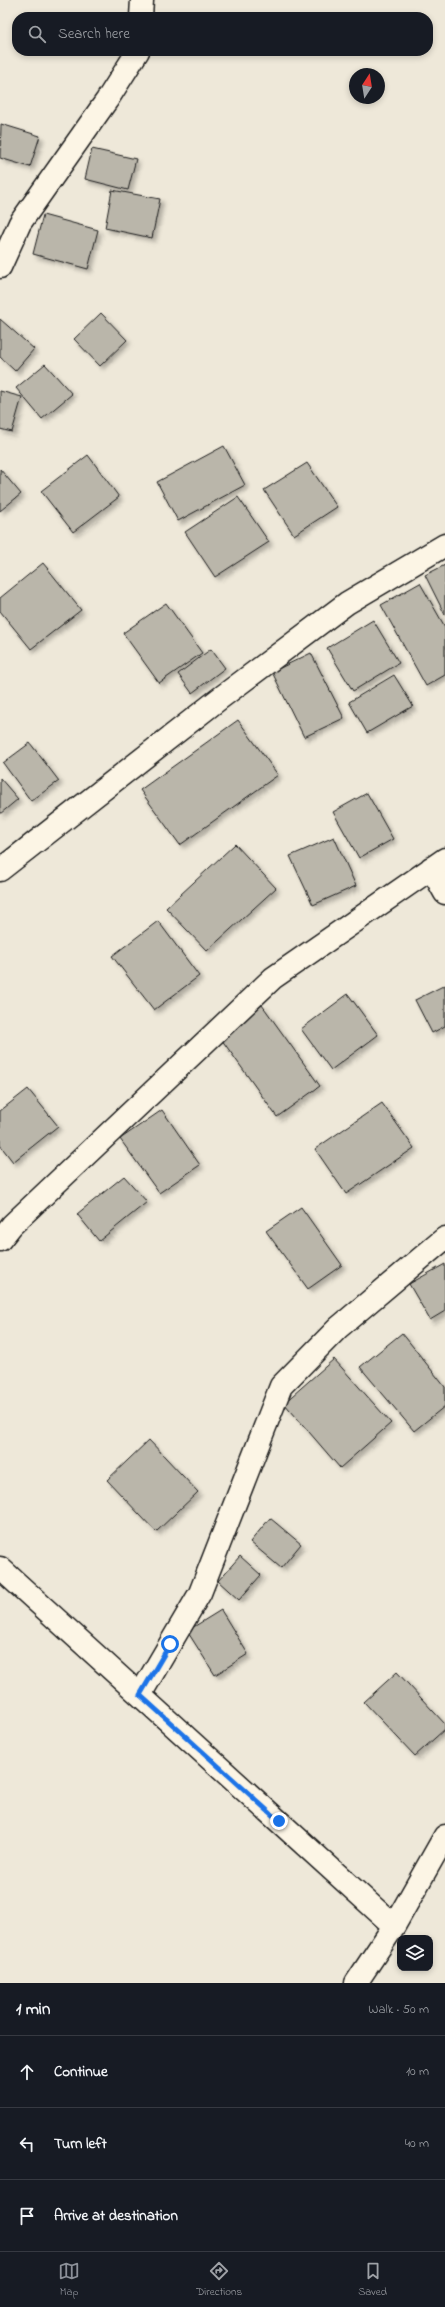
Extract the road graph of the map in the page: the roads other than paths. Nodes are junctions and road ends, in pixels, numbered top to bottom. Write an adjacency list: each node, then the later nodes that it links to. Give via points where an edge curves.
1 (142, 0): 2 (street)
2 (142, 12)
3 (135, 56): 4 (street, via 108,100 20,223)
4 (0, 267)
5 (445, 545): 7 (street, via 341,608 219,699)
6 (438, 864): 8 (street); 10 (street, via 273,978 12,1225)
7 (0, 870)
8 (445, 893)
9 (445, 1238): 12 (street, via 338,1328 281,1386 200,1592)
10 (0, 1240)
11 (0, 1568): 12 (street)
12 (140, 1695): 14 (street)
13 (445, 1836): 14 (street)
14 (394, 1926): 15 (street)
15 (356, 1983)

